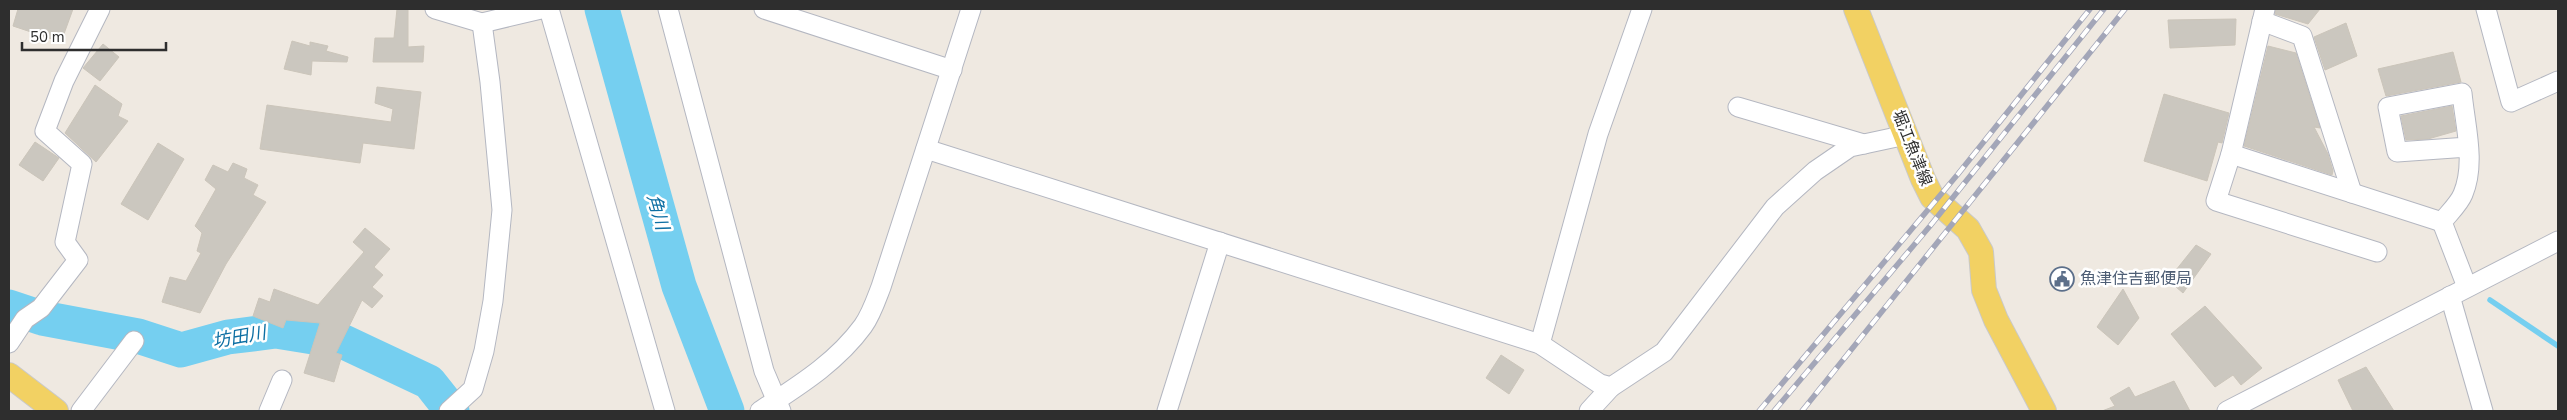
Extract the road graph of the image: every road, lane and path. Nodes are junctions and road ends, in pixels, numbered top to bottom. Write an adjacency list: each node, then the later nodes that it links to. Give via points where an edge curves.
1 (100, 9): 29 (street, via 64,81 45,131 82,164 65,242 78,260)
2 (435, 9): 12 (street)
3 (541, 9): 12 (street)
4 (549, 9): 41 (street)
5 (668, 9): 35 (street)
6 (764, 9): 13 (street)
7 (970, 9): 13 (street)
8 (1642, 9): 30 (street, via 1598,134)
9 (1856, 9): 16 (main road, 堀江魚津線)
10 (2486, 9): 14 (street, via 2511,102)
11 (2264, 15): 20 (street); 21 (street, via 2302,36)
12 (482, 23): 34 (street, via 502,210 493,301)
13 (952, 70): 19 (street)
14 (2558, 81)
15 (1738, 107): 17 (street)
16 (1906, 135): 17 (street); 44 (main road, 堀江魚津線, via 1932,197 1968,229 1981,252 1984,290 1996,320)
17 (1864, 144): 33 (street, via 1850,147 1815,171 1775,207 1664,352)
18 (2468, 147): 18 (street, via 2462,93 2388,107 2397,152); 22 (street, via 2469,170 2462,195)
19 (926, 149): 24 (street); 35 (street, via 881,287 864,324 817,375)
20 (2231, 154): 21 (street); 25 (street, via 2216,201)
21 (2352, 193): 22 (street)
22 (2442, 222): 26 (street)
23 (2558, 241): 26 (street)
24 (1220, 242): 30 (street); 42 (street)
25 (2377, 252)
26 (2467, 287): 27 (street)
27 (2450, 296): 45 (street); 46 (street)
28 (134, 341): 37 (street)
29 (9, 343)
30 (1540, 344): 33 (street, via 1600,384)
31 (9, 375): 36 (main road)
32 (282, 380): 38 (street)
33 (1611, 387): 43 (street)
34 (473, 389): 39 (street); 40 (street)
35 (772, 407)
36 (56, 411)
37 (81, 411)
38 (269, 411)
39 (449, 411)
40 (470, 411)
41 (664, 411)
42 (1167, 411)
43 (1589, 411)
44 (2044, 411)
45 (2227, 411)
46 (2483, 411)

